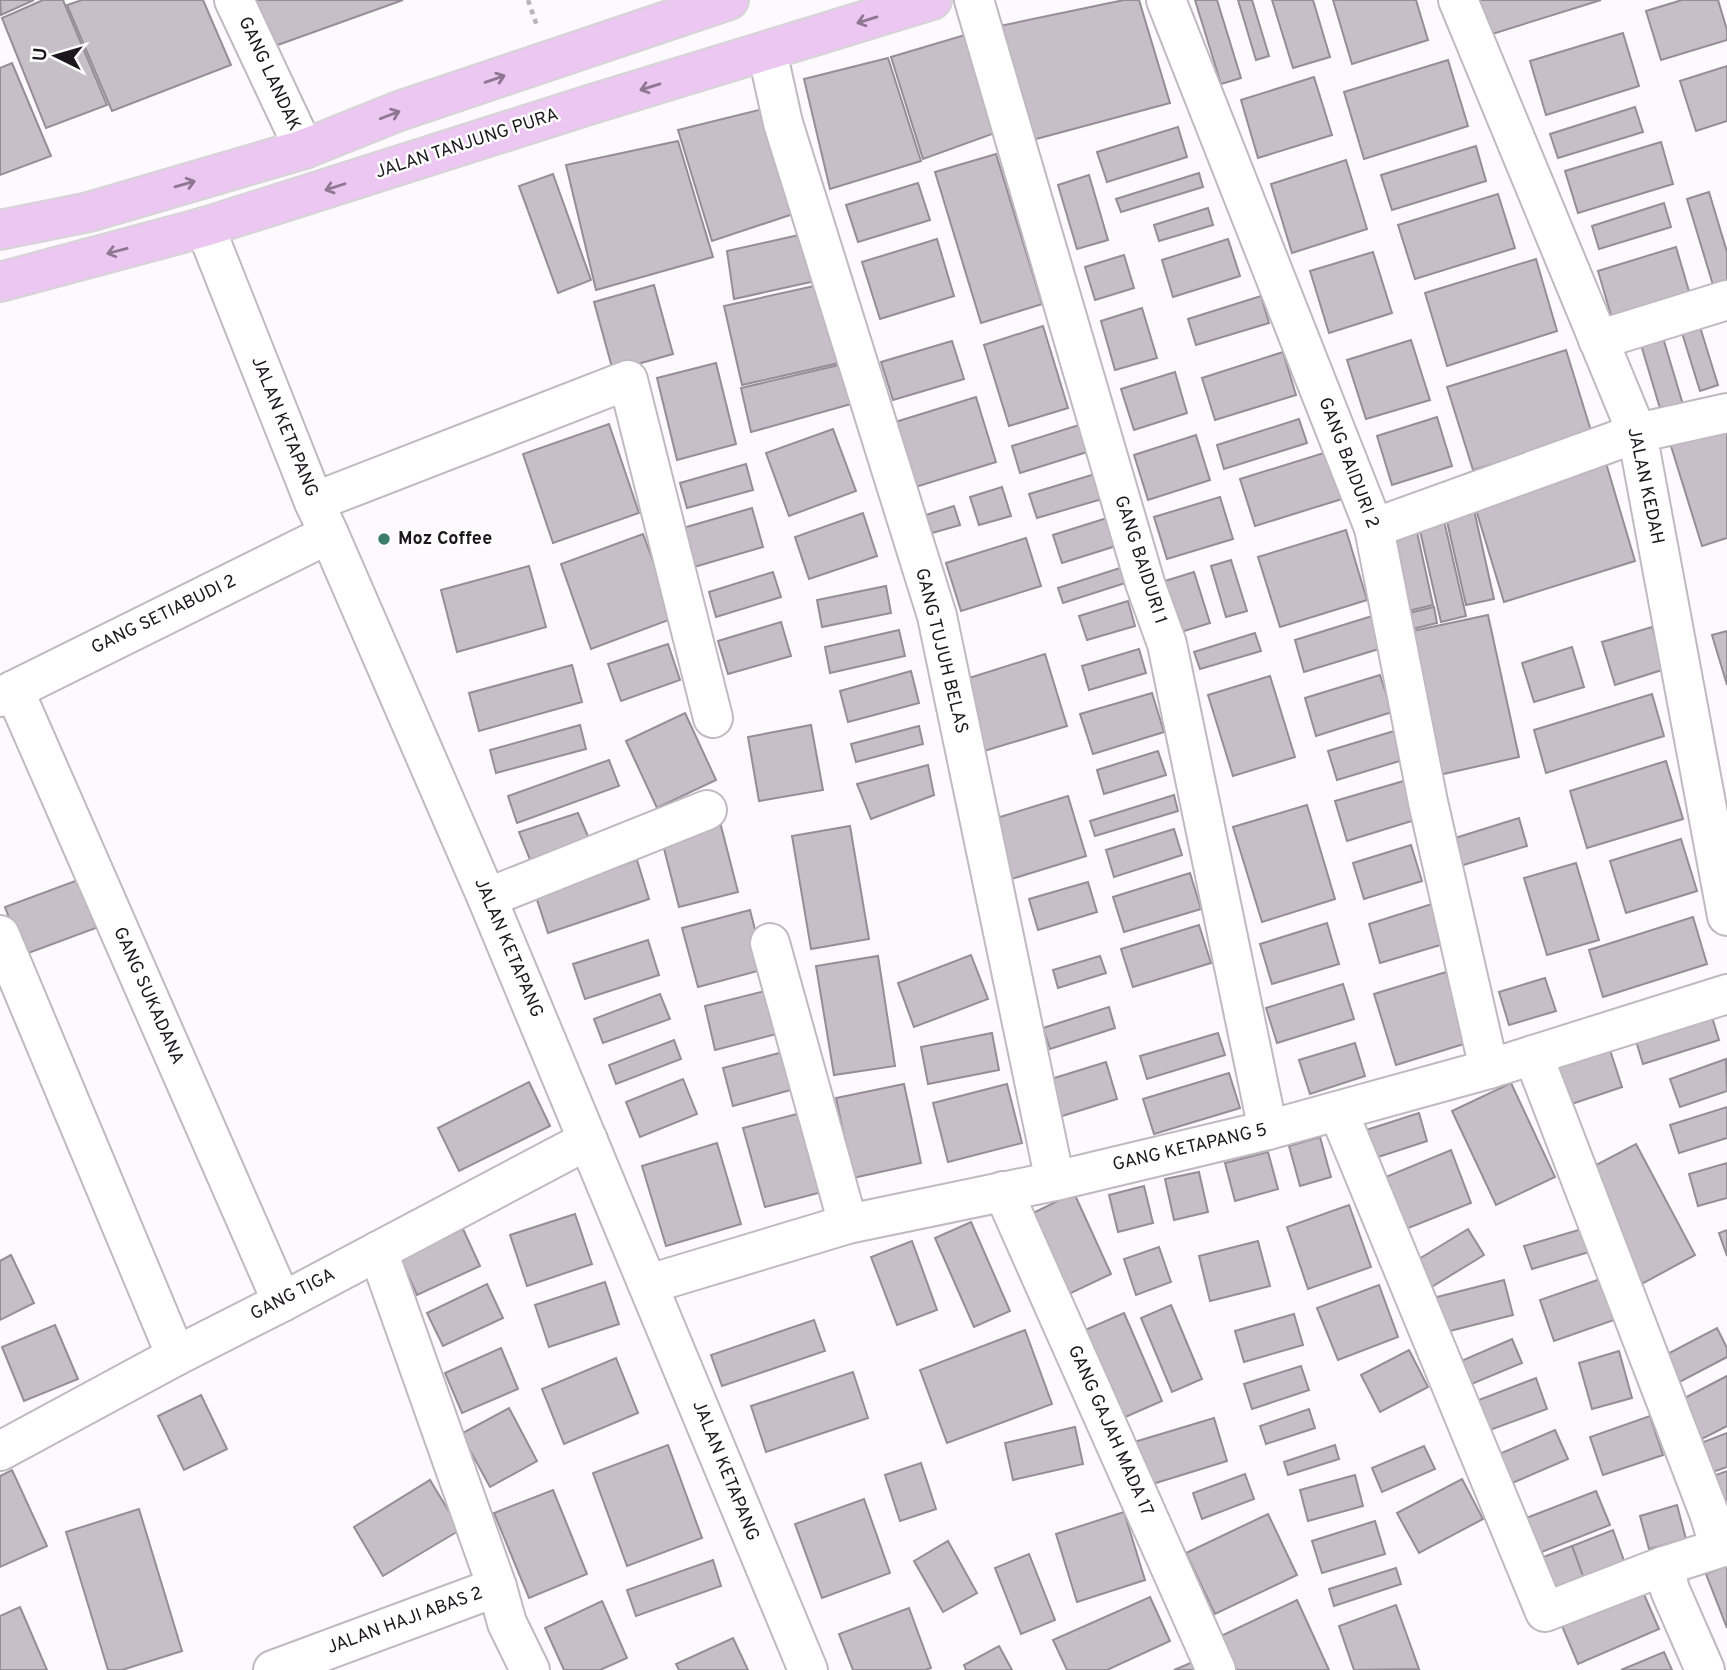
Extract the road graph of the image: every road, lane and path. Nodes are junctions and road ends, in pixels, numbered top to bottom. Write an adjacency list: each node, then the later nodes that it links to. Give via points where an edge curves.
1 (234, 0): 9 (street, GANG LANDAK)
2 (729, 0): 8 (highway, one-way to 2)
3 (932, 0): 7 (highway, JALAN TANJUNG PURA, one-way to 7)
4 (974, 0): 31 (street, GANG BAIDURI 1, via 1145,583 1167,644)
5 (1166, 0): 19 (street, GANG BAIDURI 2)
6 (1458, 0): 15 (street, JALAN KEDAH)
7 (767, 51): 10 (highway, JALAN TANJUNG PURA, one-way to 10); 33 (street, GANG TUJUH BELAS, via 783,123 937,616)
8 (430, 100): 9 (highway, one-way to 8); 10 (highway)
9 (304, 149): 12 (highway, one-way to 9, via 89,212)
10 (447, 151): 11 (highway, JALAN TANJUNG PURA, one-way to 11)
11 (205, 227): 13 (highway, JALAN TANJUNG PURA, one-way to 13); 18 (street, JALAN KETAPANG)
12 (0, 230)
13 (0, 282)
14 (1727, 300): 15 (street)
15 (1598, 340): 17 (street, JALAN KEDAH)
16 (1727, 413): 17 (street)
17 (1637, 433): 19 (street); 24 (street, JALAN KEDAH)
18 (322, 518): 20 (street, GANG SETIABUDI 2); 21 (street, GANG SETIABUDI 2, via 628,380); 23 (street, JALAN KETAPANG)
19 (1374, 528): 29 (street, GANG BAIDURI 2, via 1428,802)
20 (7, 694): 38 (street, GANG SUKADANA)
21 (713, 718)
22 (707, 810): 23 (street)
23 (487, 898): 32 (street, JALAN KETAPANG)
24 (1727, 916)
25 (0, 935): 39 (street)
26 (770, 943): 35 (street)
27 (1727, 994): 28 (street, GANG KETAPANG 5)
28 (1533, 1055): 29 (street, GANG KETAPANG 5); 41 (street, via 1720,1548)
29 (1489, 1069): 30 (street, GANG KETAPANG 5)
30 (1338, 1111): 31 (street, GANG KETAPANG 5); 41 (street, via 1545,1612)
31 (1268, 1130): 33 (street, GANG KETAPANG 5)
32 (587, 1140): 36 (street, GANG TIGA); 37 (street, JALAN KETAPANG)
33 (1055, 1181): 34 (street, GANG KETAPANG 5)
34 (1003, 1191): 35 (street, GANG KETAPANG 5); 46 (street, GANG GAJAH MADA 17)
35 (848, 1224): 37 (street, GANG KETAPANG 5)
36 (378, 1251): 38 (street, GANG TIGA); 42 (street)
37 (649, 1284): 45 (street, JALAN KETAPANG)
38 (282, 1302): 39 (street, GANG TIGA)
39 (176, 1356): 40 (street, GANG TIGA)
40 (4, 1439)
41 (1664, 1566): 47 (street, via 1670,1591)
42 (497, 1587): 43 (street, JALAN HAJI ABAS 2); 44 (street)
43 (274, 1670)
44 (530, 1670)
45 (808, 1670)
46 (1216, 1670)
47 (1705, 1670)

